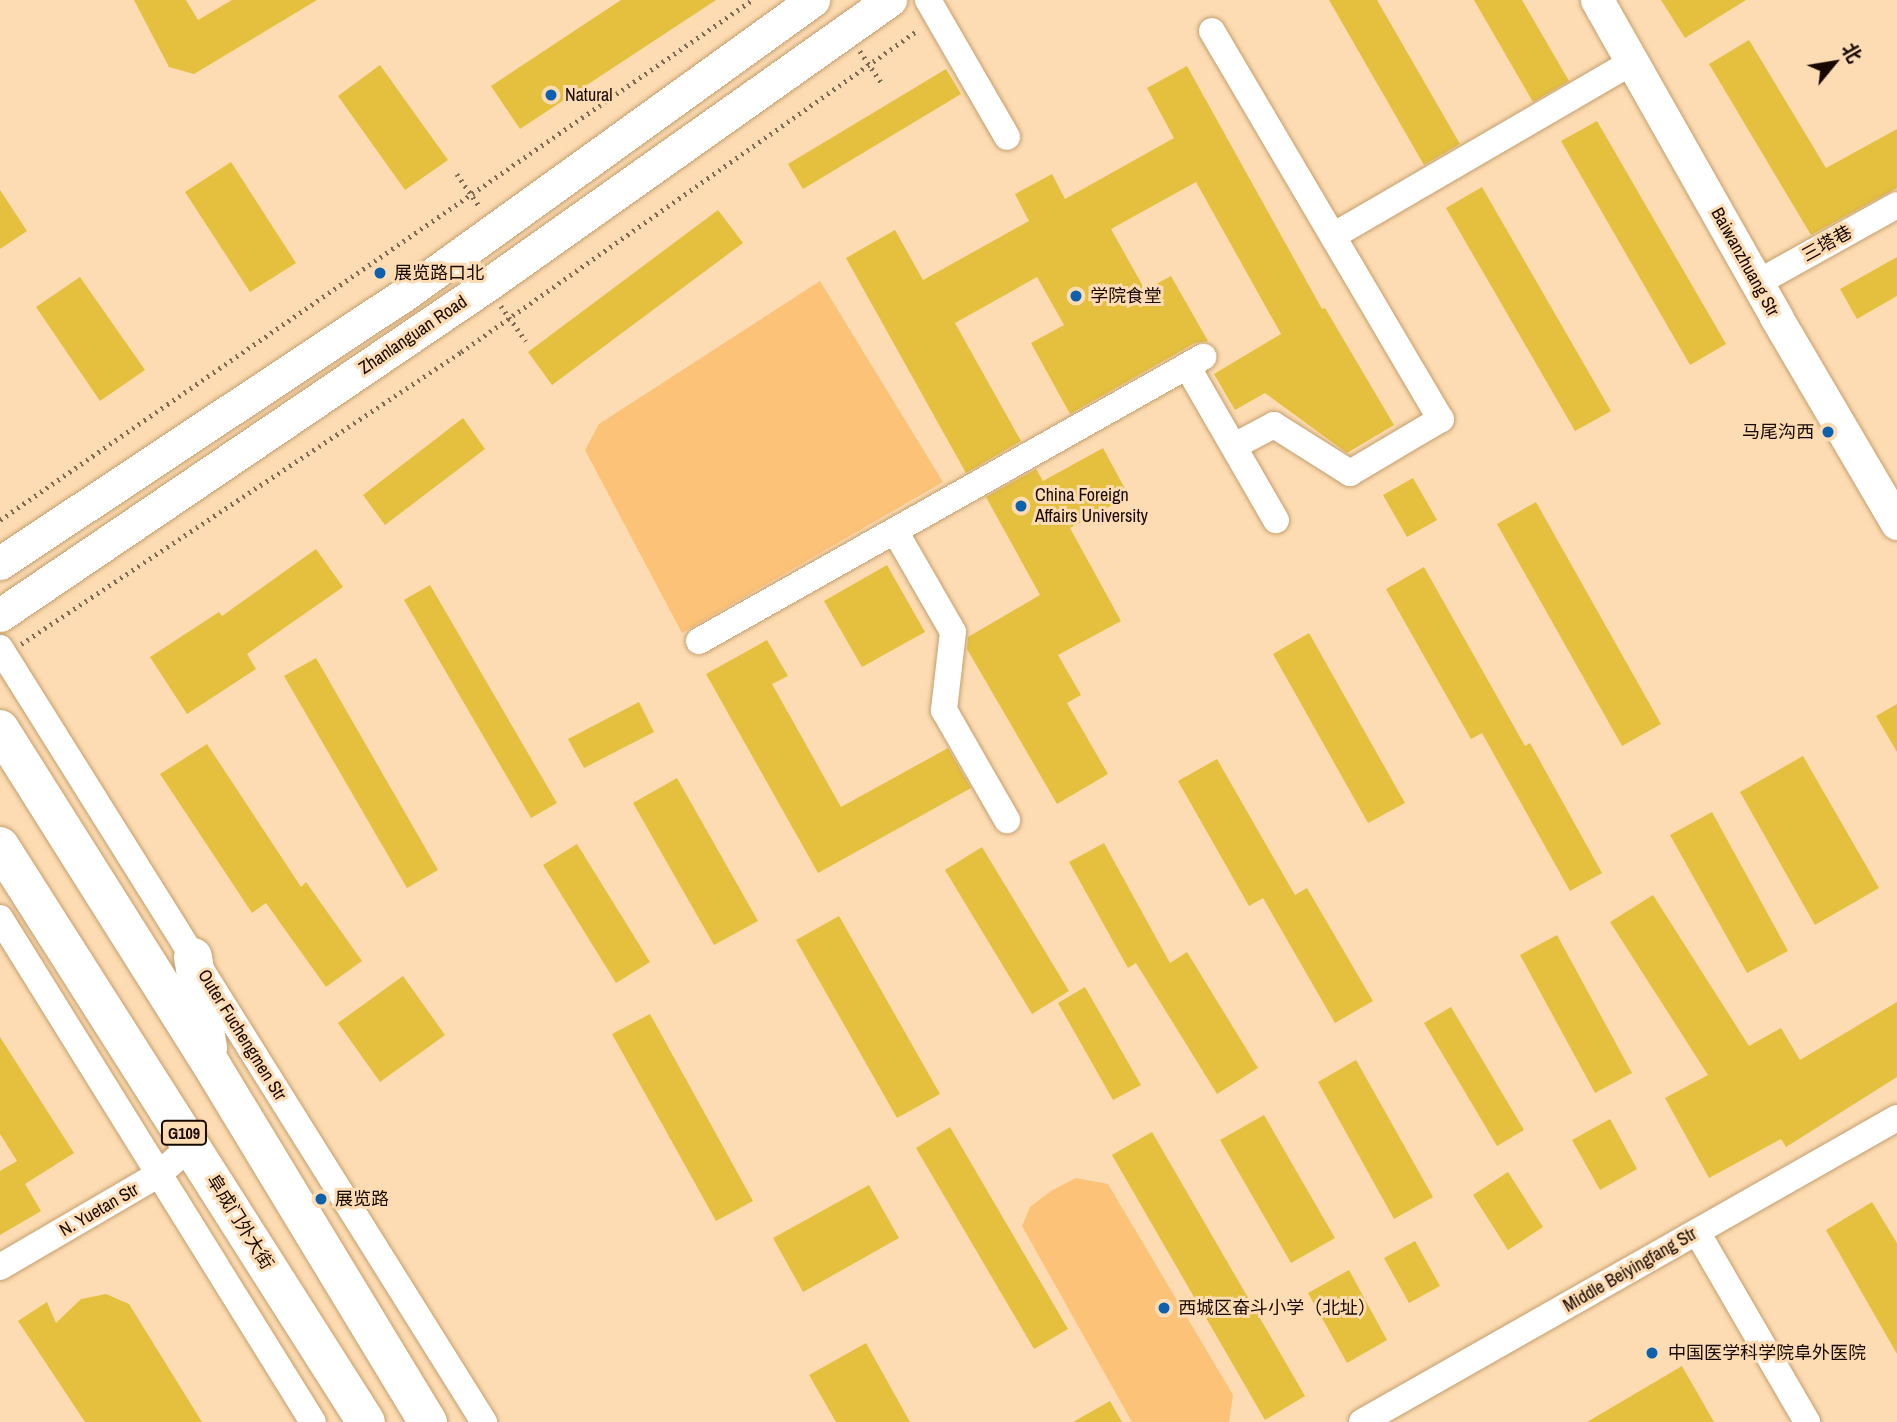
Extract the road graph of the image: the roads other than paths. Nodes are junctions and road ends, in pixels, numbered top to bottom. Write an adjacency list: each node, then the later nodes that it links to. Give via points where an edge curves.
1 (813, 0): 15 (main road, via 401,297)
2 (890, 0): 16 (main road, Zhanlanguan Road, via 487,285)
3 (1597, 0): 6 (main road, Baiwanzhuang Str)
4 (933, 8): 7 (street)
5 (1212, 31): 9 (street)
6 (1632, 62): 9 (street); 10 (main road, Baiwanzhuang Str)
7 (1007, 136)
8 (1897, 205): 10 (street, 三塔巷)
9 (1334, 236): 11 (street, via 1441,419 1350,473 1274,425)
10 (1757, 283): 13 (main road, Baiwanzhuang Str)
11 (1234, 446): 12 (street); 14 (street, via 1195,361)
12 (1276, 520)
13 (1897, 523)
14 (895, 531): 17 (street); 20 (street, via 953,632 943,710)
15 (0, 563)
16 (0, 615)
17 (699, 641)
18 (2, 651): 23 (street, Outer Fuchengmen Str)
19 (0, 729): 24 (highway)
20 (1007, 820)
21 (0, 846): 26 (highway, 阜成门外大街 / G109)
22 (0, 918): 27 (street)
23 (193, 957): 24 (highway); 33 (street, Outer Fuchengmen Str)
24 (211, 1064): 32 (highway)
25 (1897, 1118): 28 (street, Middle Beiyingfang Str)
26 (192, 1145): 27 (street, N. Yuetan Str); 31 (highway, 阜成门外大街 / G109)
27 (159, 1174): 29 (street, N. Yuetan Str); 30 (street)
28 (1697, 1232): 34 (street, Middle Beiyingfang Str); 35 (street)
29 (0, 1268)
30 (313, 1422)
31 (366, 1422)
32 (428, 1422)
33 (484, 1422)
34 (1362, 1422)
35 (1807, 1422)

